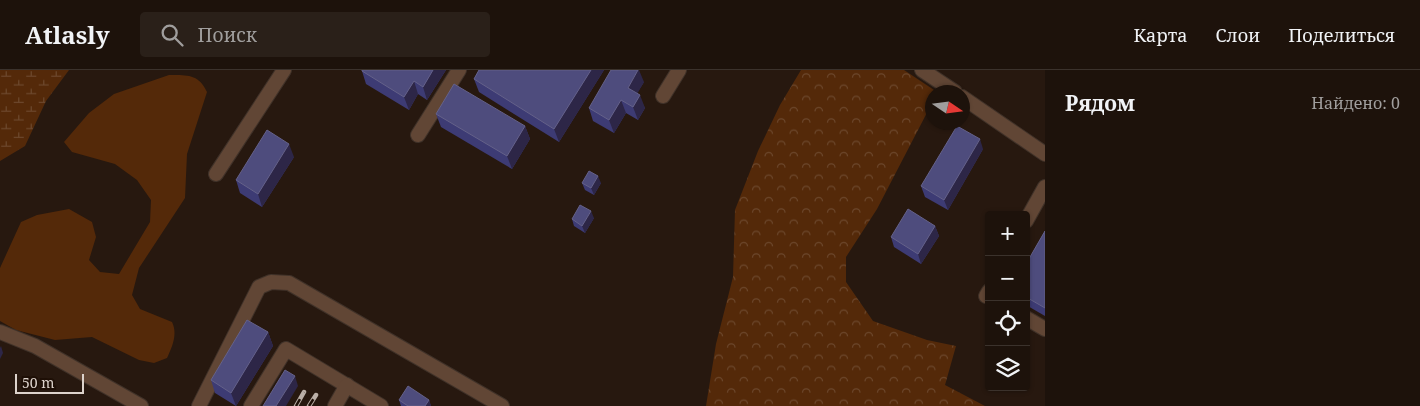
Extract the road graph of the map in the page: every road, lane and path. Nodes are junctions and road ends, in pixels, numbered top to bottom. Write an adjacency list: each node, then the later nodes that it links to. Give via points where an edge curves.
1 (284, 70): 10 (lane)
2 (459, 70): 8 (lane)
3 (679, 70): 6 (lane)
4 (922, 70): 5 (lane)
5 (944, 85)
6 (663, 96)
7 (970, 103): 9 (lane)
8 (418, 135)
9 (1045, 154)
10 (216, 174)
11 (1045, 187): 12 (lane)
12 (1030, 214)
13 (1030, 320): 14 (lane)
14 (1045, 329)
15 (0, 332): 17 (lane, via 35,346)
16 (347, 386): 19 (lane, via 286,349); 20 (lane); 21 (lane)
17 (141, 406)
18 (199, 406): 22 (lane, via 259,287 271,282 289,283)
19 (251, 406)
20 (335, 406)
21 (381, 406)
22 (502, 406)

